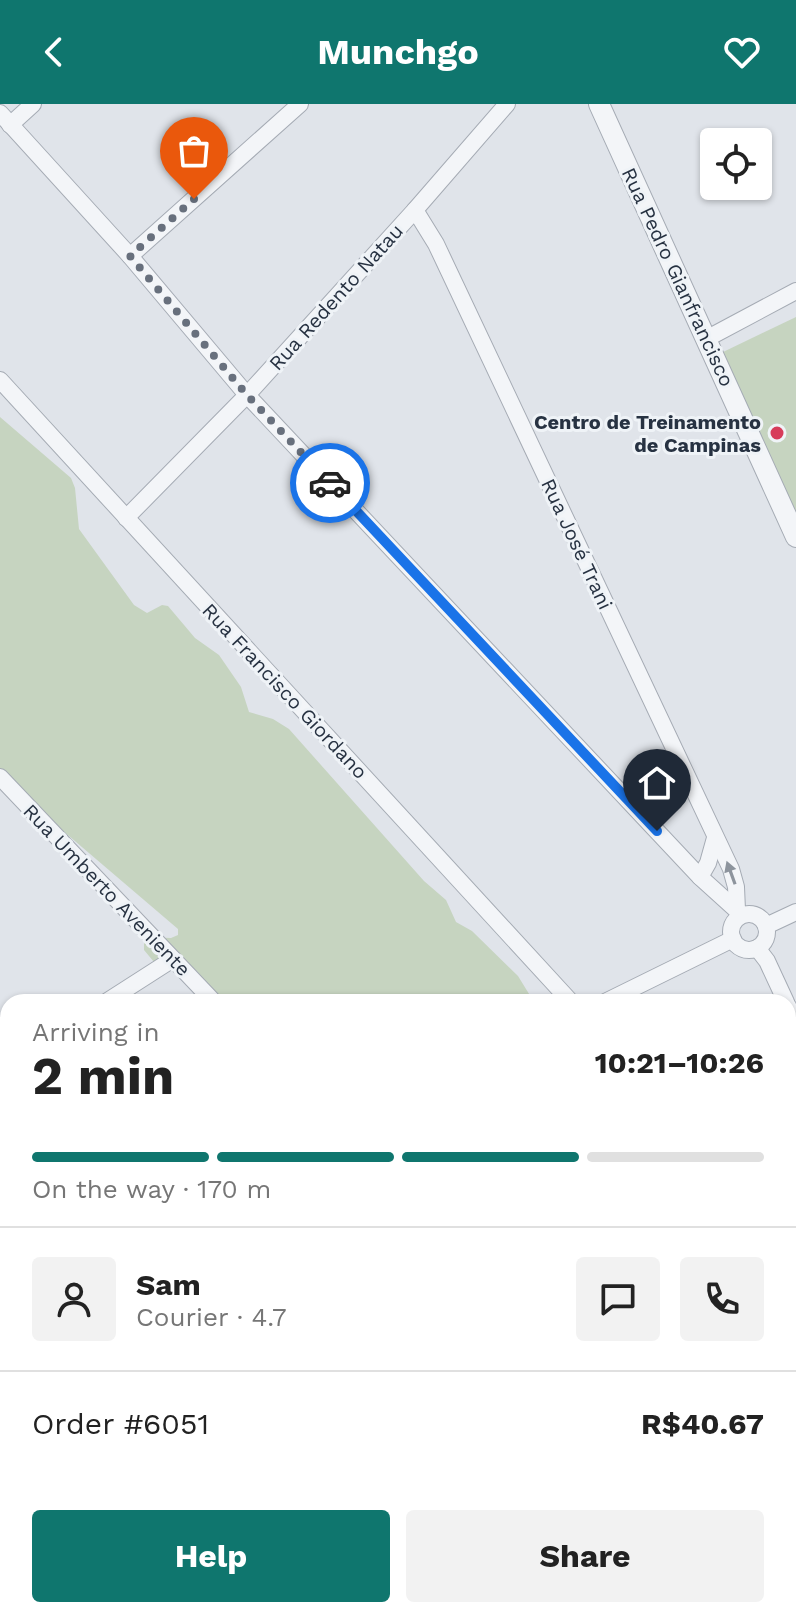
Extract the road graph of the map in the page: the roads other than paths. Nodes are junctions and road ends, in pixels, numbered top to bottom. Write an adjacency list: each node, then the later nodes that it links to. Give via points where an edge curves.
1 (33, 104): 5 (street)
2 (300, 104): 7 (street)
3 (507, 104): 6 (street, Rua Redento Natau)
4 (599, 104): 9 (street, Rua Pedro Gianfrancisco)
5 (5, 119): 7 (street)
6 (415, 210): 11 (street, Rua Redento Natau); 15 (street, Rua José Trani, via 436,244)
7 (130, 256): 11 (street)
8 (796, 291): 9 (street)
9 (706, 339): 13 (street, Rua Pedro Gianfrancisco)
10 (0, 380): 12 (street, Rua Francisco Giordano)
11 (247, 395): 12 (street, Rua Redento Natau); 16 (street)
12 (126, 518): 24 (street, Rua Francisco Giordano)
13 (796, 537)
14 (0, 777): 21 (street, Rua Umberto Aveniente)
15 (715, 838): 16 (street); 18 (street, Rua José Trani, one-way to 15, via 736,887)
16 (700, 877): 18 (street)
17 (796, 912): 19 (street)
18 (736, 923): 19 (street, via 759,917); 20 (street, via 742,948); 25 (street)
19 (766, 926): 20 (street, via 765,941)
20 (757, 948): 26 (street)
21 (173, 959): 22 (street); 23 (street, Rua Umberto Aveniente)
22 (118, 994)
23 (206, 994)
24 (564, 994)
25 (618, 994)
26 (782, 994)

